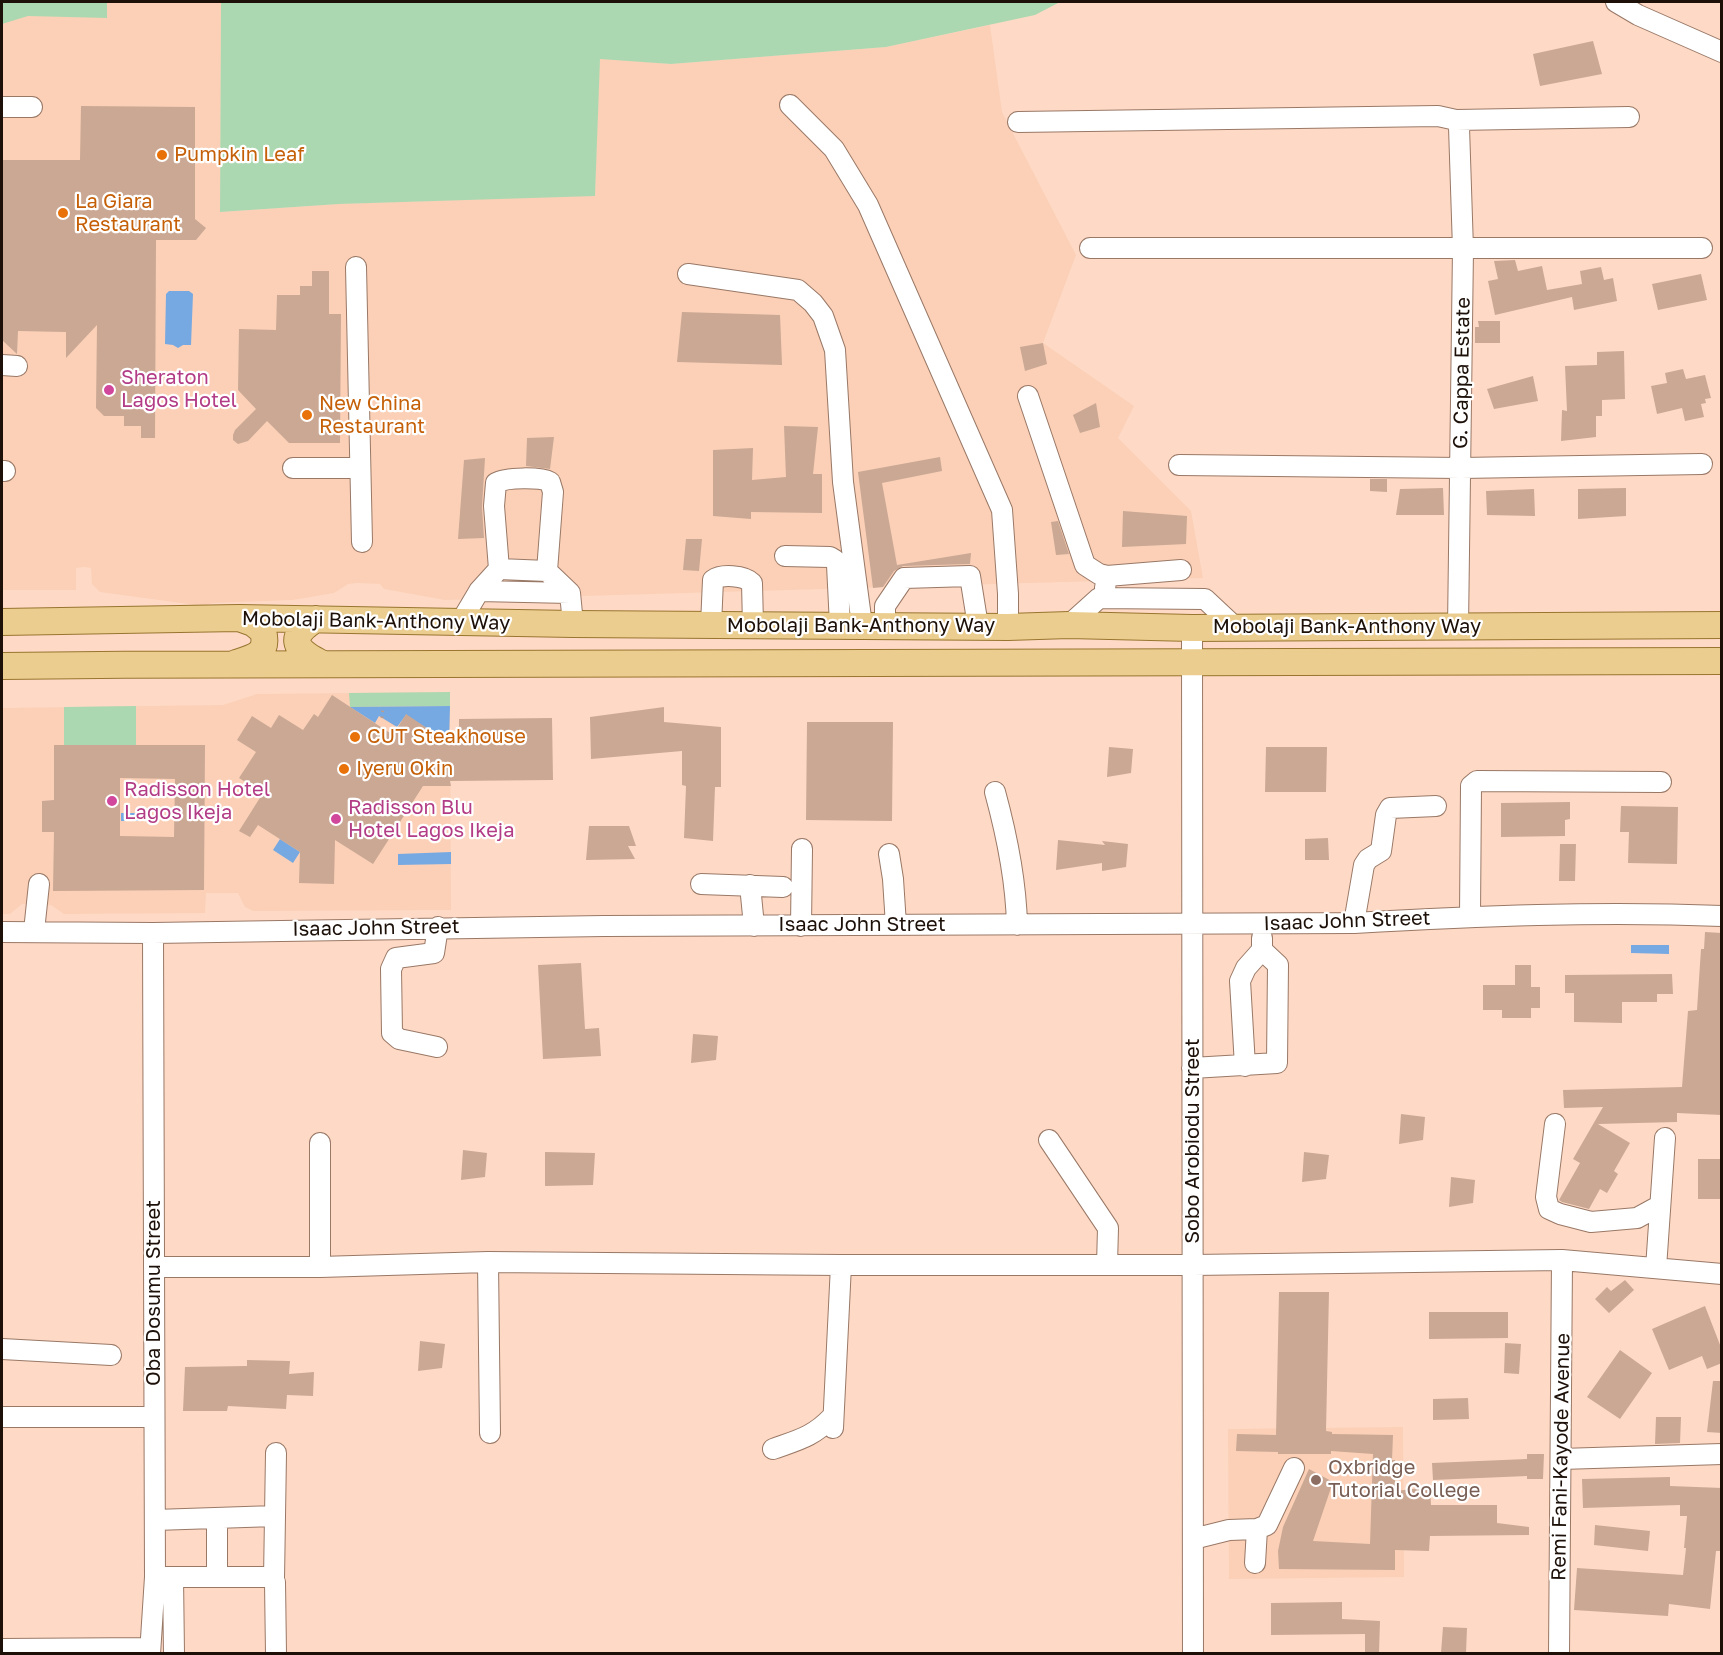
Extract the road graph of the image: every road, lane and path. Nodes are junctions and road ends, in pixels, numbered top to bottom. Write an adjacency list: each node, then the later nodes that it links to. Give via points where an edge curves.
1 (1616, 2): 2 (street)
2 (1722, 52)
3 (790, 105): 40 (street, via 834,149 868,205 1002,510)
4 (2, 106): 5 (street)
5 (32, 107)
6 (1629, 117): 7 (street)
7 (1456, 120): 8 (street, via 1438,116); 11 (street, G. Cappa Estate, via 1460,127)
8 (1018, 122)
9 (1090, 248): 11 (street)
10 (1702, 248): 11 (street)
11 (1463, 249): 19 (street, G. Cappa Estate)
12 (356, 267): 18 (street)
13 (688, 274): 36 (street, via 798,290 823,316 835,350 843,482)
14 (1028, 396): 25 (street, via 1086,565)
15 (1702, 464): 19 (street)
16 (1179, 465): 19 (street)
17 (293, 468): 18 (street)
18 (360, 468): 20 (street)
19 (1461, 468): 41 (street, G. Cappa Estate)
20 (362, 542)
21 (785, 556): 36 (street, via 835,560)
22 (499, 568): 24 (street); 24 (street, via 496,483 505,479 543,479 550,482 553,492); 26 (street)
23 (1181, 570): 25 (street)
24 (547, 571): 27 (street)
25 (1107, 576): 28 (street)
26 (479, 591): 27 (street); 32 (street)
27 (570, 593): 33 (street)
28 (1099, 598): 37 (street); 43 (street, via 1205,599)
29 (239, 618): 30 (main road, Mobolaji Bank-Anthony Way); 31 (main road, Mobolaji Bank-Anthony Way); 46 (main road, via 263,631 266,641 257,656)
30 (316, 619): 32 (main road, Mobolaji Bank-Anthony Way); 45 (main road, via 302,627 298,647 304,655)
31 (2, 622)
32 (460, 623): 33 (main road, Mobolaji Bank-Anthony Way)
33 (573, 624): 34 (main road, Mobolaji Bank-Anthony Way)
34 (711, 625): 35 (main road, Mobolaji Bank-Anthony Way); 35 (street, via 713,580 717,577 743,577 752,583)
35 (753, 625): 36 (main road, Mobolaji Bank-Anthony Way)
36 (862, 625): 39 (main road, Mobolaji Bank-Anthony Way); 39 (street, via 885,606 904,578 970,576)
37 (1069, 625): 40 (main road, Mobolaji Bank-Anthony Way); 42 (main road, Mobolaji Bank-Anthony Way)
38 (1722, 625): 41 (main road, Mobolaji Bank-Anthony Way)
39 (978, 626): 40 (main road, Mobolaji Bank-Anthony Way)
40 (1008, 627)
41 (1458, 627): 43 (main road, Mobolaji Bank-Anthony Way)
42 (1192, 628): 43 (main road, Mobolaji Bank-Anthony Way); 47 (street, Sobo Arobiodu Street)
43 (1236, 628)
44 (1722, 661): 47 (main road, Mobolaji Bank-Anthony Way)
45 (319, 662): 46 (main road, Mobolaji Bank-Anthony Way); 47 (main road, Mobolaji Bank-Anthony Way)
46 (236, 663): 48 (main road, Mobolaji Bank-Anthony Way)
47 (1192, 663): 64 (street, Sobo Arobiodu Street)
48 (2, 666)
49 (383, 707): 50 (path)
50 (382, 718)
51 (1661, 782): 61 (street, via 1477,781 1471,786)
52 (996, 792): 66 (street, via 1009,844)
53 (1436, 806): 63 (street, via 1390,808 1381,851 1364,865)
54 (802, 849): 68 (street)
55 (889, 854): 65 (street)
56 (39, 884): 70 (street)
57 (701, 884): 58 (street)
58 (750, 885): 59 (street); 67 (street)
59 (783, 887)
60 (1722, 915): 61 (street, Isaac John Street)
61 (1470, 916): 63 (street, Isaac John Street)
62 (1262, 923): 63 (street, Isaac John Street); 64 (street, Isaac John Street); 73 (street)
63 (1354, 923)
64 (1193, 924): 66 (street, Isaac John Street); 76 (street, Sobo Arobiodu Street)
65 (896, 925): 66 (street, Isaac John Street); 68 (street, Isaac John Street)
66 (1017, 925)
67 (754, 926): 68 (street, Isaac John Street); 69 (street, Isaac John Street)
68 (801, 926)
69 (438, 927): 72 (street, Isaac John Street); 74 (street, via 434,953 396,958 391,969 392,1034)
70 (34, 931): 71 (street, Isaac John Street); 72 (street, Isaac John Street)
71 (2, 932)
72 (153, 933): 87 (street, Oba Dosumu Street)
73 (1262, 950): 75 (street, via 1240,981); 75 (street, via 1278,965 1277,1063)
74 (437, 1047)
75 (1245, 1065): 76 (street)
76 (1192, 1068): 84 (street, Sobo Arobiodu Street)
77 (1555, 1124): 81 (street, via 1546,1197 1549,1209 1591,1222 1637,1218)
78 (1665, 1138): 81 (street)
79 (1049, 1140): 86 (street, via 1108,1228)
80 (320, 1143): 88 (street)
81 (1659, 1206): 89 (street)
82 (1562, 1260): 84 (street); 89 (street); 99 (street, Remi Fani-Kayode Avenue)
83 (488, 1262): 85 (street); 88 (street); 95 (street)
84 (1193, 1264): 86 (street); 105 (street, Sobo Arobiodu Street)
85 (841, 1265): 86 (street); 96 (street, via 833,1423)
86 (1107, 1265)
87 (154, 1267): 88 (street); 94 (street, Oba Dosumu Street)
88 (320, 1267)
89 (1656, 1268): 90 (street)
90 (1722, 1274)
91 (2, 1349): 92 (street)
92 (111, 1355)
93 (2, 1417): 94 (street)
94 (154, 1417): 103 (street, Oba Dosumu Street)
95 (490, 1433)
96 (773, 1449)
97 (276, 1453): 101 (street)
98 (1722, 1454): 99 (street)
99 (1561, 1459): 114 (street, Remi Fani-Kayode Avenue)
100 (1294, 1468): 104 (street, via 1267,1526)
101 (275, 1516): 102 (street); 108 (street)
102 (217, 1518): 103 (street); 107 (street)
103 (155, 1520): 110 (street, Oba Dosumu Street)
104 (1257, 1529): 105 (street, via 1229,1530); 106 (street)
105 (1193, 1539): 113 (street, Sobo Arobiodu Street)
106 (1256, 1563)
107 (217, 1576): 108 (street); 111 (street, via 169,1577)
108 (274, 1579): 112 (street)
109 (2, 1649): 110 (street)
110 (150, 1651)
111 (174, 1653)
112 (276, 1653)
113 (1193, 1653)
114 (1559, 1653)

